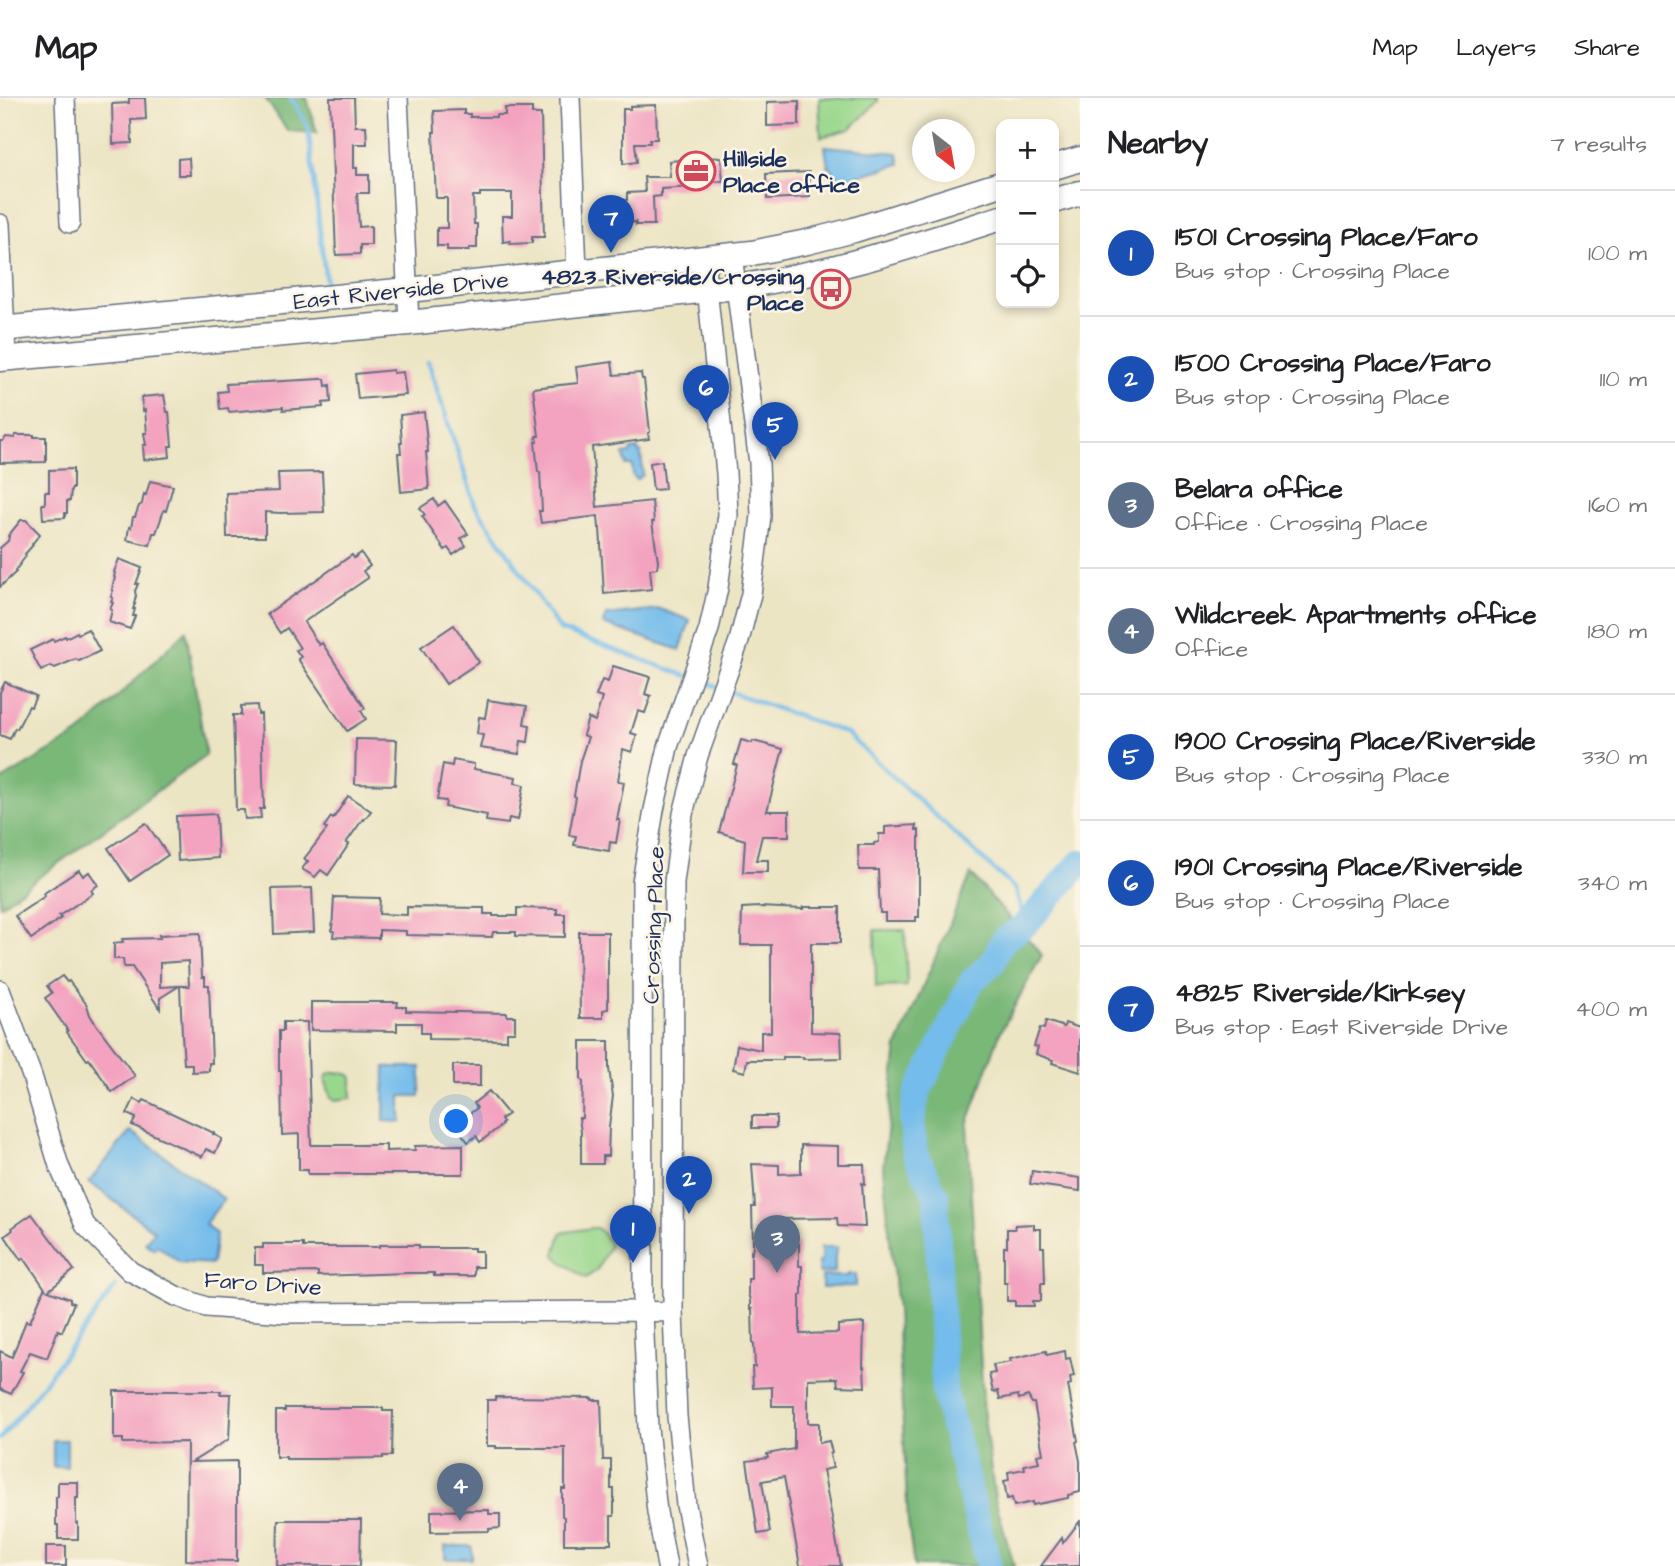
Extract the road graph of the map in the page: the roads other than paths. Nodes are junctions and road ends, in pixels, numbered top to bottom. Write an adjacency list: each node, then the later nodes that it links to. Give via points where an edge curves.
1 (65, 98): 11 (street)
2 (398, 98): 18 (street)
3 (570, 98): 16 (street)
4 (1080, 159): 5 (main road)
5 (1059, 165)
6 (996, 187): 14 (main road, East Riverside Drive, via 854,230)
7 (996, 188): 13 (main road, via 960,212)
8 (1080, 193): 9 (main road)
9 (1059, 199)
10 (996, 220): 13 (main road, East Riverside Drive)
11 (70, 223)
12 (0, 224): 21 (street)
13 (958, 232): 17 (main road, East Riverside Drive, via 862,261)
14 (732, 255): 15 (main road, East Riverside Drive); 17 (street, Crossing Place)
15 (704, 258): 16 (main road, East Riverside Drive); 19 (street, Crossing Place)
16 (578, 271): 18 (main road, East Riverside Drive)
17 (736, 287): 19 (main road, East Riverside Drive); 25 (street, Crossing Place, via 759,463 761,516 751,594 698,756 674,882)
18 (408, 290): 20 (street); 21 (main road, East Riverside Drive)
19 (708, 291): 20 (main road, East Riverside Drive); 24 (street, Crossing Place, via 728,505 709,629 668,747 642,882)
20 (409, 323): 22 (main road, East Riverside Drive)
21 (3, 329): 22 (street)
22 (3, 359)
23 (0, 990): 24 (street, Faro Drive, via 59,1166 85,1225 130,1271 176,1296 206,1307 285,1313)
24 (643, 1312): 25 (street, Faro Drive); 26 (street, Crossing Place, via 648,1428)
25 (673, 1312): 27 (street, Crossing Place, via 678,1429)
26 (667, 1566)
27 (698, 1566)

